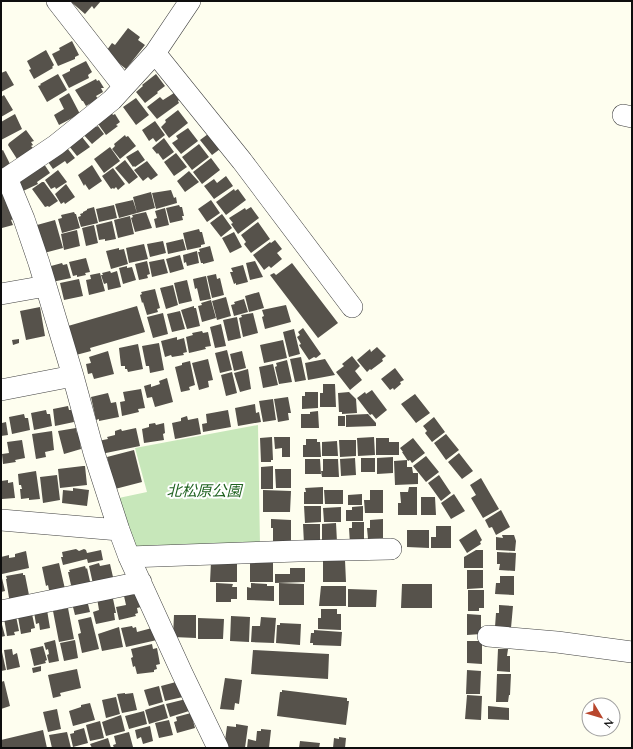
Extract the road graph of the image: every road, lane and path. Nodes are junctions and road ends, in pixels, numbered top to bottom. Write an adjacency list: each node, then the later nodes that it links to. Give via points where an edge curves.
1 (57, 1): 4 (street)
2 (190, 1): 3 (street)
3 (155, 53): 4 (street); 8 (street, via 242,161)
4 (124, 87): 5 (street, via 112,100 56,144)
5 (4, 179): 6 (street, via 24,220)
6 (46, 286): 7 (street); 9 (street)
7 (1, 294)
8 (352, 307)
9 (73, 376): 10 (street); 12 (street)
10 (1, 390)
11 (1, 520): 12 (street)
12 (119, 530): 14 (street)
13 (391, 549): 14 (street)
14 (129, 556): 15 (street)
15 (141, 582): 16 (street); 19 (street)
16 (1, 611)
17 (488, 636): 18 (street)
18 (632, 652)
19 (218, 748)

